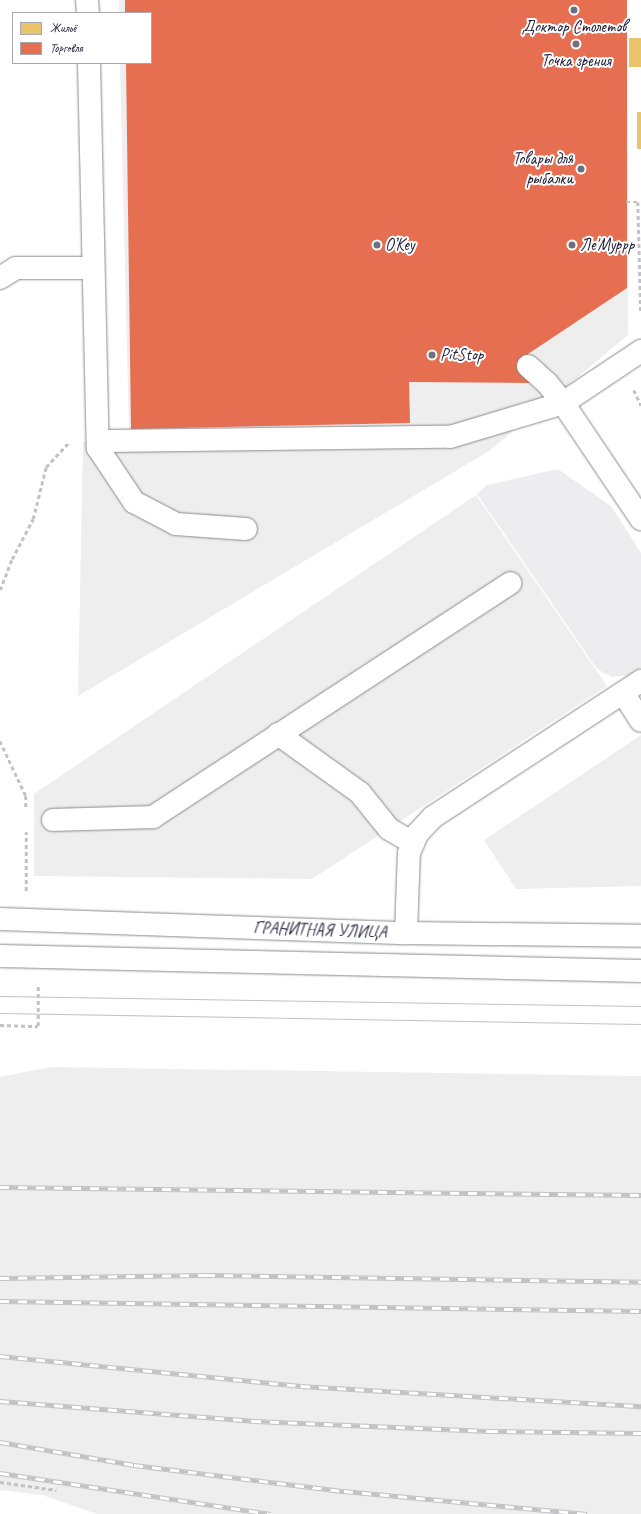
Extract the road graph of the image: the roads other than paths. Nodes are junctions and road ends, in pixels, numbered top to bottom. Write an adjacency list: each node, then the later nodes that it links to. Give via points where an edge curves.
1 (88, 0): 2 (street)
2 (88, 12)
3 (89, 64): 4 (street)
4 (92, 268): 5 (street, via 16,268); 9 (street)
5 (0, 278)
6 (641, 352): 8 (street)
7 (528, 366): 8 (street, via 547,383)
8 (563, 403): 9 (street, via 450,437); 10 (street)
9 (98, 441): 11 (street, via 98,448 134,502 176,524)
10 (641, 519)
11 (246, 529)
12 (510, 583): 16 (street)
13 (641, 681): 14 (street)
14 (623, 693): 15 (street); 18 (street, via 433,817 417,834)
15 (641, 721)
16 (278, 734): 17 (street, via 153,816); 18 (street, via 360,793 390,828)
17 (53, 820)
18 (413, 843): 20 (street, via 407,872)
19 (0, 919): 20 (street, ГРАНИТНАЯ УЛИЦА)
20 (406, 933): 21 (street, ГРАНИТНАЯ УЛИЦА)
21 (641, 936)
22 (0, 956): 23 (street, ГРАНИТНАЯ УЛИЦА)
23 (641, 971)

